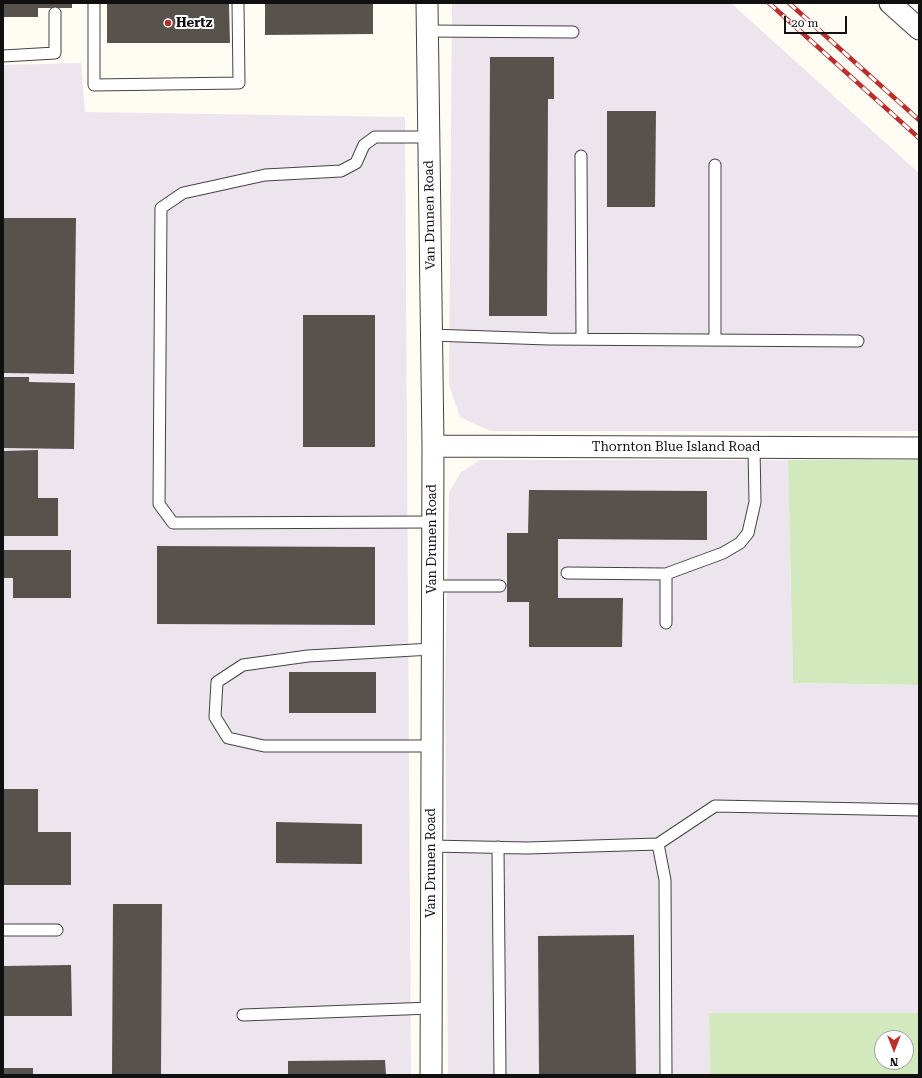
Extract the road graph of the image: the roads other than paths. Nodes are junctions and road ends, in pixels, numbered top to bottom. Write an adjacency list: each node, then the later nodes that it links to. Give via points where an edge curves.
1 (94, 3): 2 (lane, via 94,85 239,83)
2 (238, 3)
3 (427, 3): 7 (street, Van Drunen Road)
4 (890, 3): 6 (street)
5 (55, 13): 9 (lane, via 55,53)
6 (919, 29)
7 (427, 32): 8 (lane); 10 (street, Van Drunen Road)
8 (573, 32)
9 (3, 56)
10 (429, 137): 13 (street, Van Drunen Road); 20 (lane, via 375,137 364,145 356,163 341,171 265,175 183,193 162,208 159,504 174,523)
11 (581, 156): 14 (lane)
12 (715, 164): 15 (lane)
13 (431, 335): 14 (lane); 17 (street, Van Drunen Road)
14 (582, 339): 15 (lane)
15 (716, 340): 16 (lane)
16 (858, 341)
17 (433, 446): 18 (street, Thornton Blue Island Road); 20 (street, Van Drunen Road)
18 (754, 448): 19 (street, Thornton Blue Island Road); 22 (lane, via 755,502 748,533 740,543 723,553)
19 (919, 448)
20 (432, 522): 23 (street, Van Drunen Road)
21 (567, 573): 22 (lane)
22 (666, 574): 25 (lane)
23 (432, 586): 24 (lane); 26 (street, Van Drunen Road)
24 (500, 586)
25 (666, 623)
26 (432, 649): 27 (street, Van Drunen Road); 27 (lane, via 308,656 243,665 217,682 215,717 228,738 264,746)
27 (432, 746): 30 (street, Van Drunen Road)
28 (919, 810): 29 (lane, via 715,806)
29 (658, 844): 31 (lane); 38 (lane, via 665,880)
30 (431, 846): 31 (lane); 34 (street, Van Drunen Road)
31 (498, 847): 37 (lane)
32 (3, 930): 33 (lane)
33 (57, 930)
34 (431, 1008): 35 (lane); 36 (street, Van Drunen Road)
35 (243, 1015)
36 (430, 1075)
37 (500, 1075)
38 (666, 1075)

